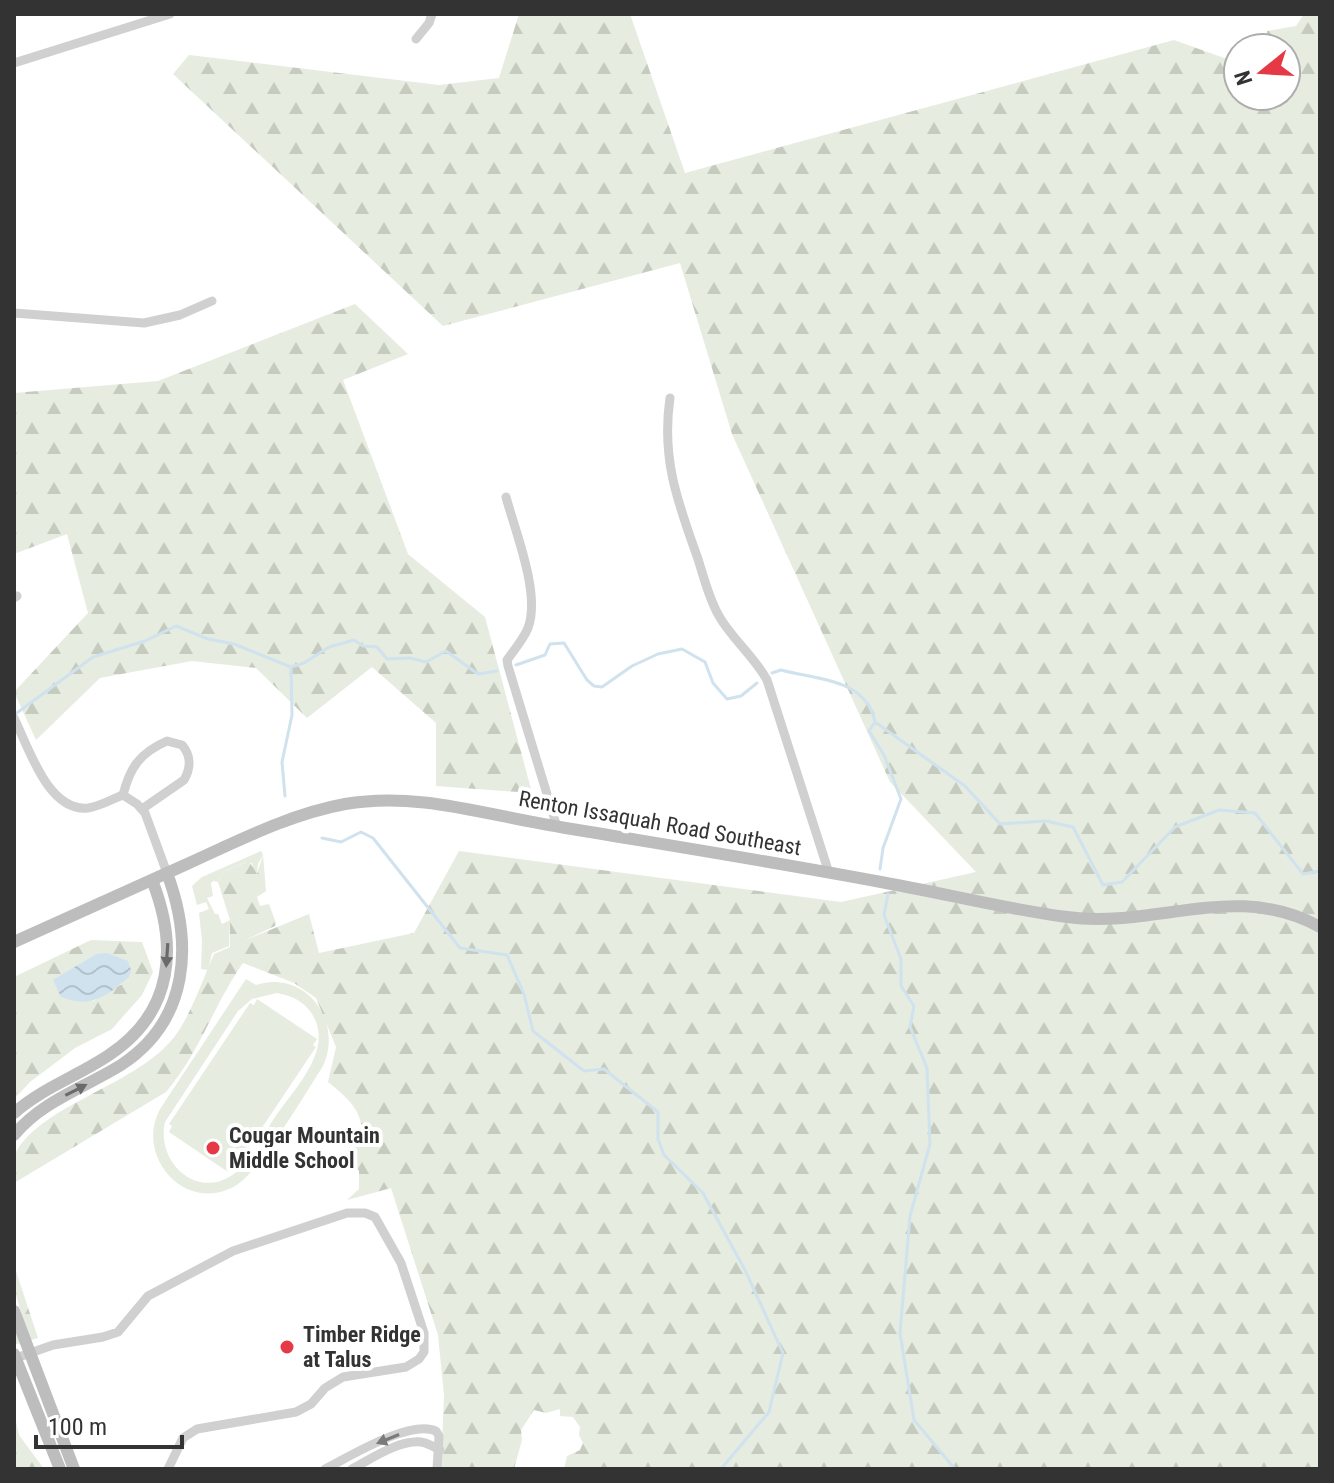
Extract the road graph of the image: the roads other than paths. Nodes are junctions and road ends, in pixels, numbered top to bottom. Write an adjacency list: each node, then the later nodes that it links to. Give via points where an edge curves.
1 (170, 14): 4 (street)
2 (432, 14): 3 (street)
3 (416, 39)
4 (14, 63)
5 (212, 301): 6 (street, via 144,323)
6 (14, 313)
7 (670, 398): 14 (street, via 669,470 676,497 719,616 767,680)
8 (506, 497): 12 (street, via 529,583 531,611 528,627 507,660)
9 (14, 718): 10 (street, via 50,790 62,803 86,808)
10 (123, 795): 11 (street); 11 (street, via 138,759 167,741 182,745 189,757 184,780)
11 (142, 809): 13 (street)
12 (557, 827): 13 (main road, Renton Issaquah Road Southeast, via 427,803 345,804 282,822); 14 (main road, Renton Issaquah Road Southeast)
13 (167, 873): 15 (main road, Renton Issaquah Road Southeast); 19 (main road, one-way to 13, via 49,1103 132,1057 166,1016 179,981 183,942)
14 (829, 873): 16 (main road, Renton Issaquah Road Southeast, via 1080,919 1260,905)
15 (152, 880): 17 (main road, Renton Issaquah Road Southeast); 18 (main road, one-way to 18, via 166,921 168,952 163,984 151,1010 117,1050)
16 (1320, 927)
17 (14, 942)
18 (14, 1113)
19 (14, 1135)
20 (14, 1311): 21 (main road)
21 (30, 1352): 22 (street); 25 (main road); 26 (street, via 111,1335 148,1296 233,1251 336,1216 356,1212 375,1217 401,1263 424,1333 419,1359 406,1367 343,1377 296,1412 197,1429 183,1438)
22 (15, 1356): 24 (main road)
23 (440, 1450): 27 (street, one-way to 27, via 436,1431 425,1428 381,1441); 28 (street, via 416,1442); 29 (street)
24 (60, 1469)
25 (74, 1469)
26 (168, 1469)
27 (325, 1469)
28 (352, 1469)
29 (437, 1469)

